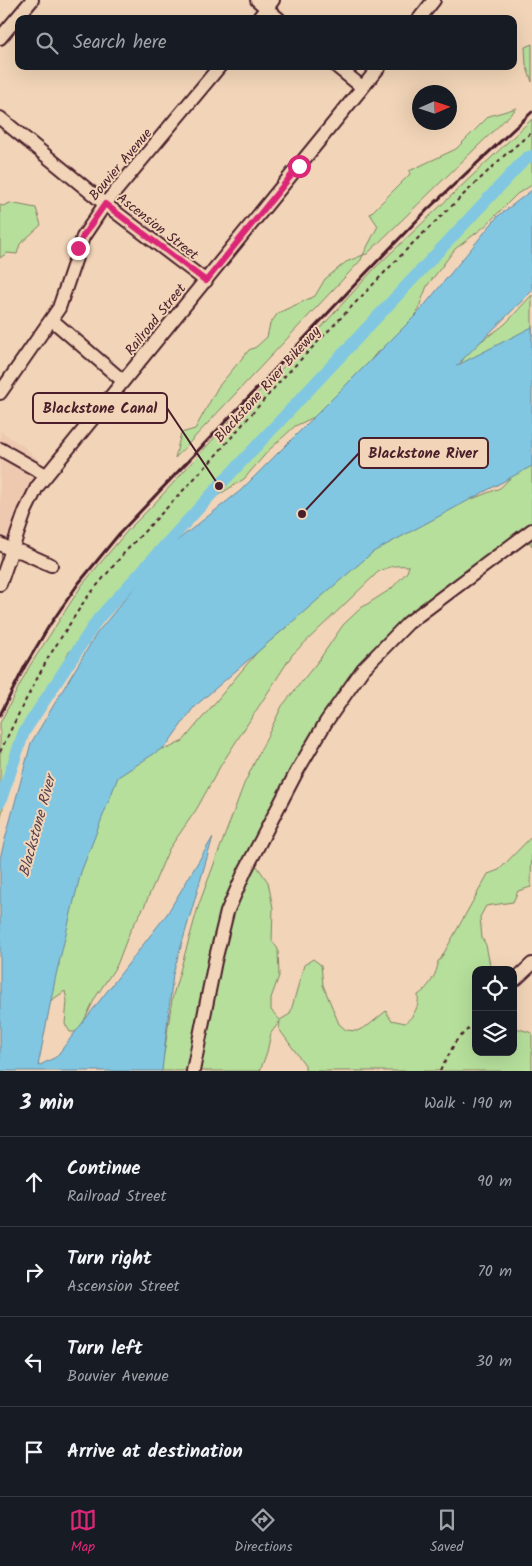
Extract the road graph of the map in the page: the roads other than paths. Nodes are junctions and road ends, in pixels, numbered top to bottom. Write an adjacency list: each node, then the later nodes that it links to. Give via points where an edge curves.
1 (32, 0): 4 (street)
2 (434, 0): 7 (street)
3 (265, 3): 5 (street); 6 (street)
4 (19, 15)
5 (260, 15)
6 (276, 15)
7 (422, 15)
8 (15, 20): 9 (street)
9 (0, 38)
10 (217, 70): 15 (street, Bouvier Avenue)
11 (341, 70): 13 (street)
12 (377, 70): 13 (street, Railroad Street)
13 (362, 87): 16 (street, Railroad Street)
14 (0, 118): 15 (street, Ascension Street)
15 (105, 204): 16 (street, Ascension Street); 17 (street, Bouvier Avenue, via 83,236 64,296)
16 (206, 281): 18 (street, Railroad Street)
17 (52, 320): 18 (street); 19 (street, Bouvier Avenue)
18 (123, 381): 21 (street, Railroad Street)
19 (0, 393)
20 (0, 449): 21 (street)
21 (46, 476): 23 (street, Railroad Street)
22 (532, 530): 28 (street, via 408,623 363,669 326,722 226,912)
23 (5, 547): 24 (street); 25 (street, Railroad Street)
24 (51, 565)
25 (0, 584)
26 (532, 964): 27 (street)
27 (517, 978)
28 (193, 1071)

